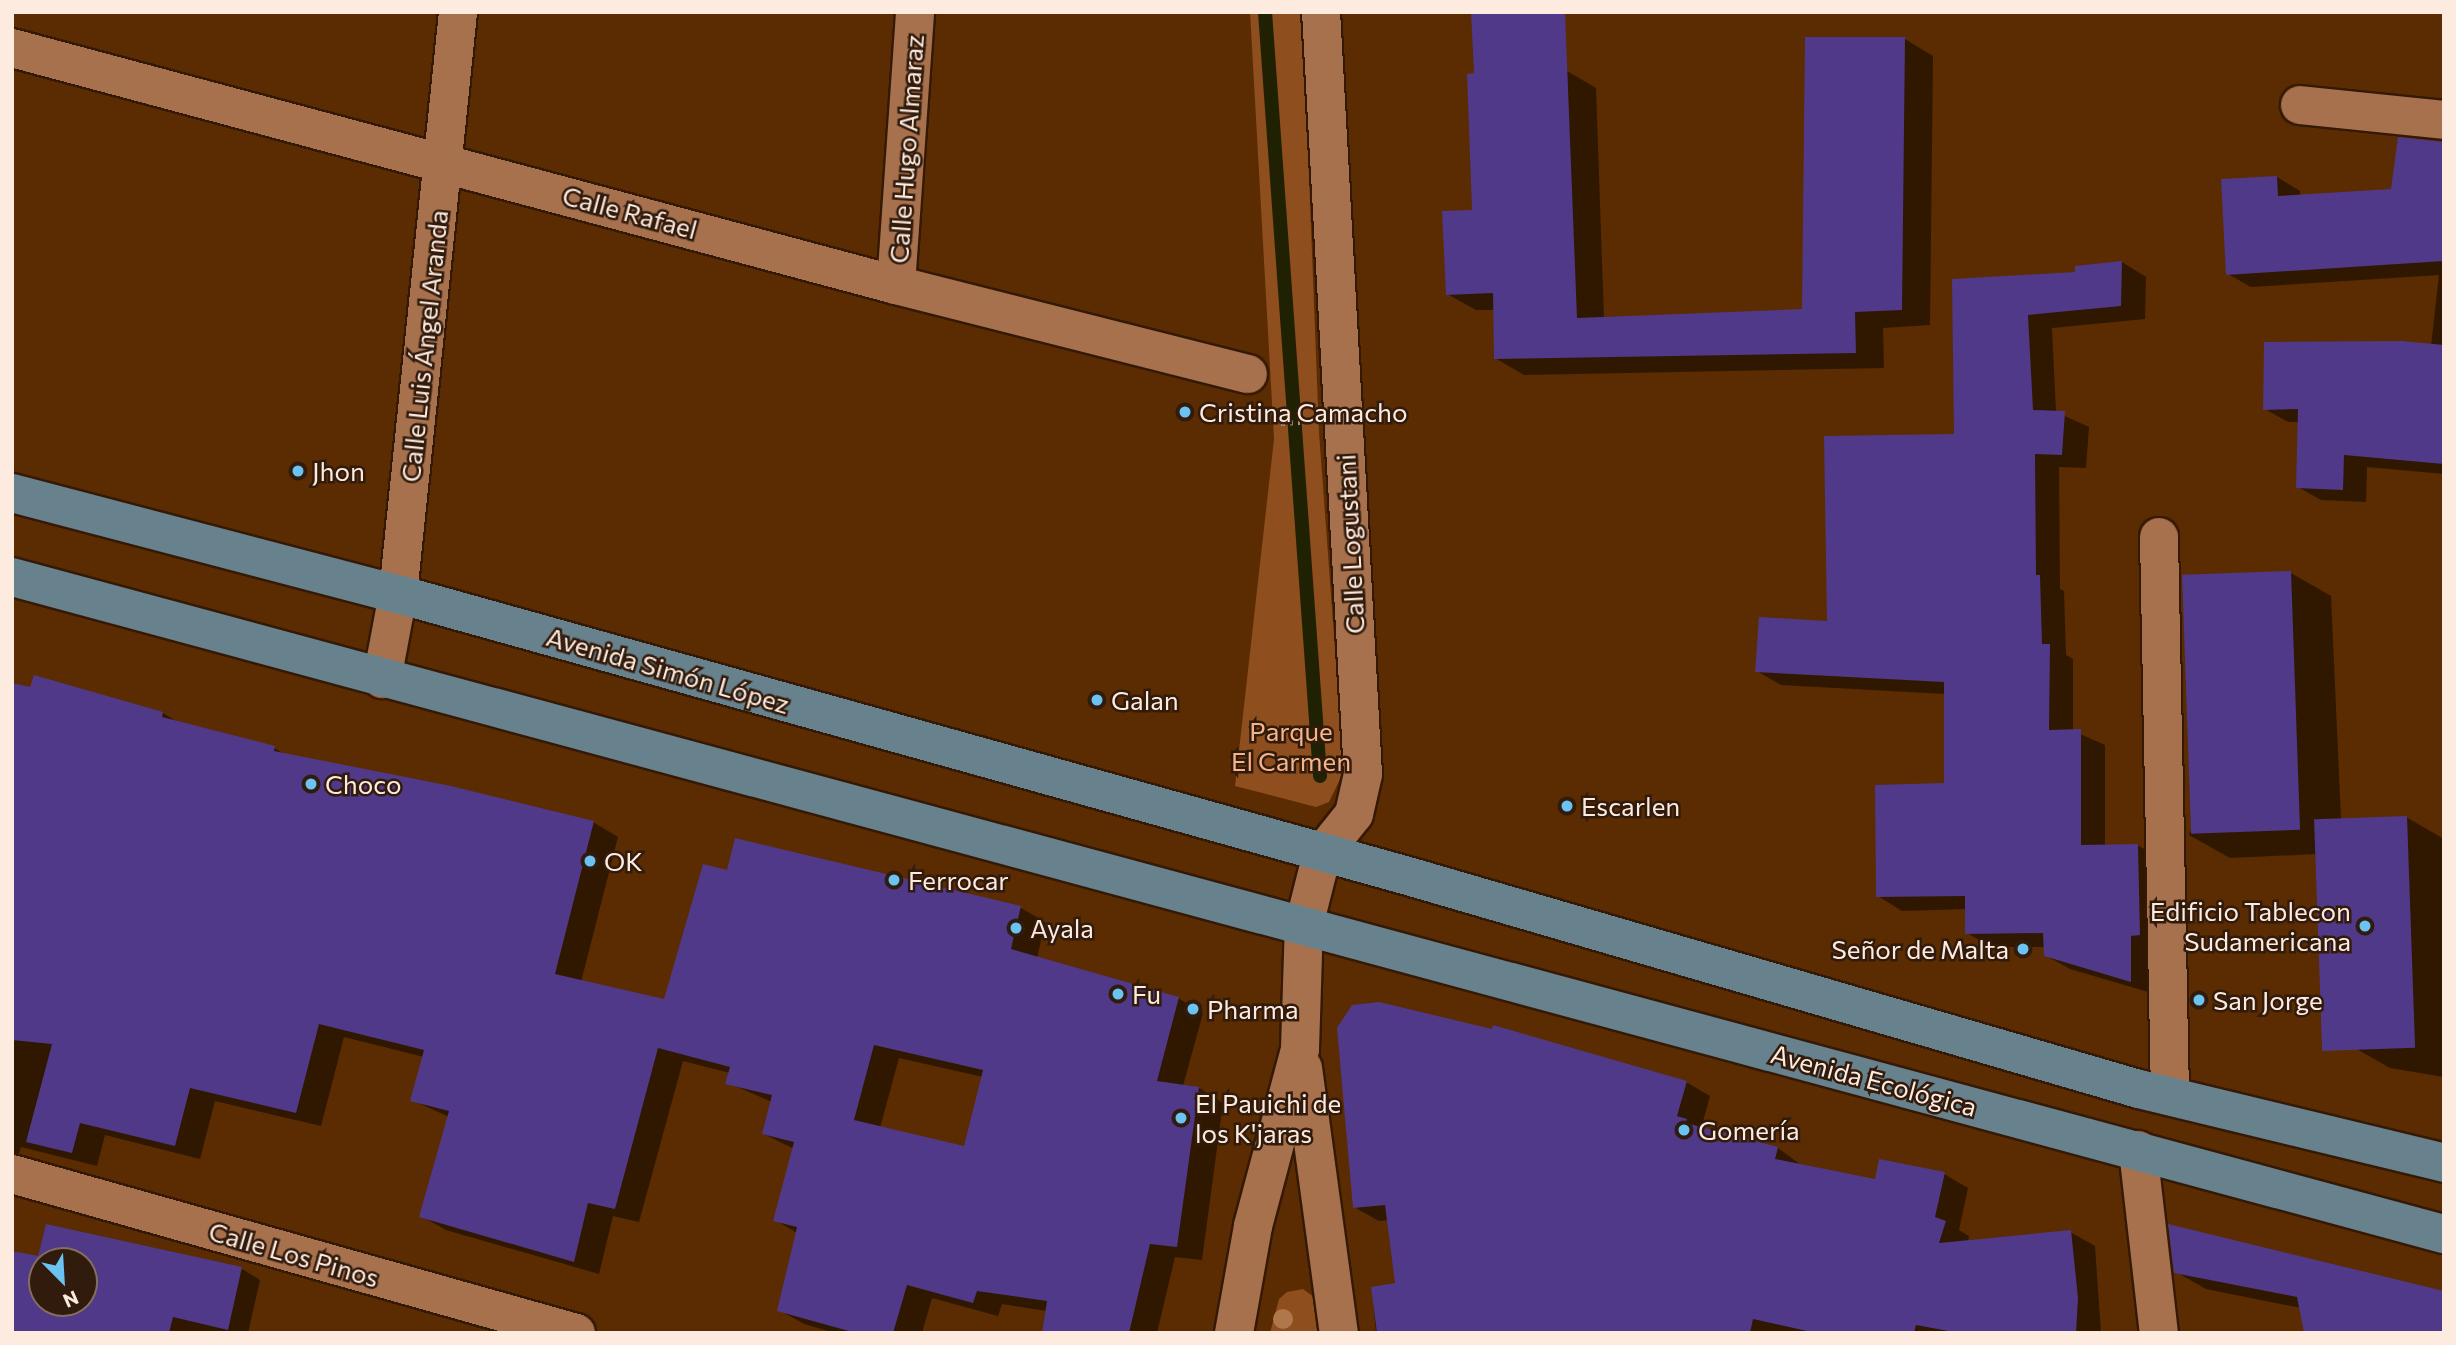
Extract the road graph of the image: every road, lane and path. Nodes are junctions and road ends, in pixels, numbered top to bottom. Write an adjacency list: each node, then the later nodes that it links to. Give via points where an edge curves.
1 (458, 12): 7 (street, Calle Luis Ángel Aranda)
2 (915, 12): 8 (street, Calle Hugo Almaraz)
3 (1321, 12): 15 (street, Calle Logustani, via 1363,774 1354,814)
4 (12, 48): 7 (street, Calle Rafael)
5 (2300, 105): 6 (street)
6 (2444, 120)
7 (444, 162): 8 (street, Calle Rafael); 13 (street, Calle Luis Ángel Aranda)
8 (896, 285): 9 (street, Calle Rafael)
9 (1248, 374)
10 (12, 493): 13 (main road, Avenida Simón López)
11 (2159, 537): 18 (street)
12 (12, 577): 14 (main road)
13 (398, 594): 14 (street, Calle Luis Ángel Aranda); 15 (main road, Avenida Simón López)
14 (383, 679): 16 (main road)
15 (1322, 853): 16 (street); 18 (main road)
16 (1304, 925): 17 (street); 19 (main road, Avenida Ecológica)
17 (1300, 1049): 24 (street, via 1253,1226); 25 (street)
18 (2170, 1096): 20 (main road)
19 (2138, 1150): 22 (main road, Avenida Ecológica); 26 (street)
20 (2444, 1163)
21 (12, 1174): 23 (street, Calle Los Pinos)
22 (2444, 1234)
23 (576, 1333)
24 (1234, 1333)
25 (1339, 1333)
26 (2159, 1333)

